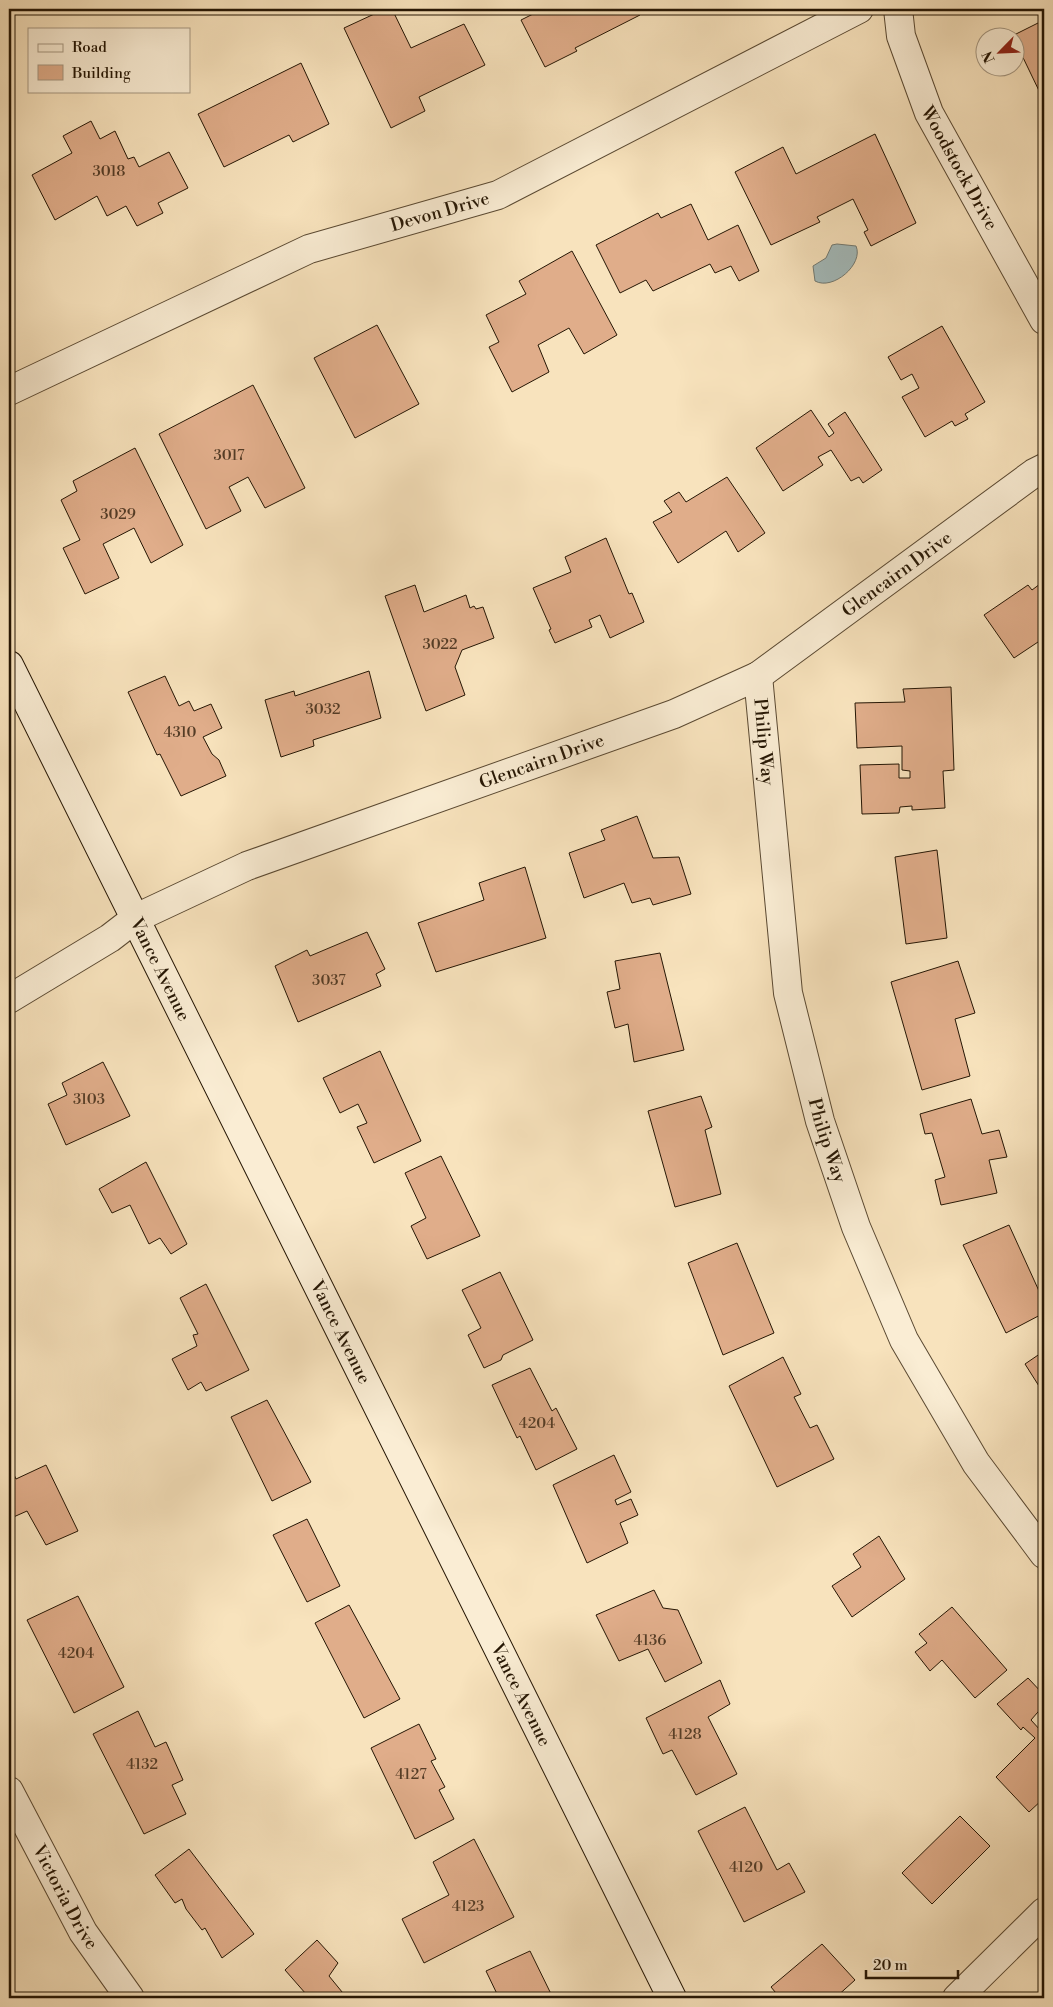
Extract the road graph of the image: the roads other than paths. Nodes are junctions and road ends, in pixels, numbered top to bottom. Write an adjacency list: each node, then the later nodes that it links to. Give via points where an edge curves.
1 (859, 9): 4 (street, Devon Drive, via 498,194 309,249)
2 (898, 9): 3 (street, Woodstock Drive, via 901,36 929,113)
3 (1044, 320)
4 (9, 390)
5 (1044, 468): 7 (street, Glencairn Drive)
6 (9, 665): 8 (street, Vance Avenue)
7 (758, 676): 8 (street, Glencairn Drive, via 674,714 248,866); 10 (street, Philip Way, via 788,992 820,1120 856,1227 904,1340 976,1463)
8 (136, 918): 9 (street, Glencairn Drive, via 110,938); 14 (street, Vance Avenue)
9 (9, 999)
10 (1044, 1554)
11 (9, 1791): 13 (street, Victoria Drive, via 83,1932)
12 (1044, 1912): 15 (street)
13 (130, 1998)
14 (672, 1998)
15 (957, 1998)

